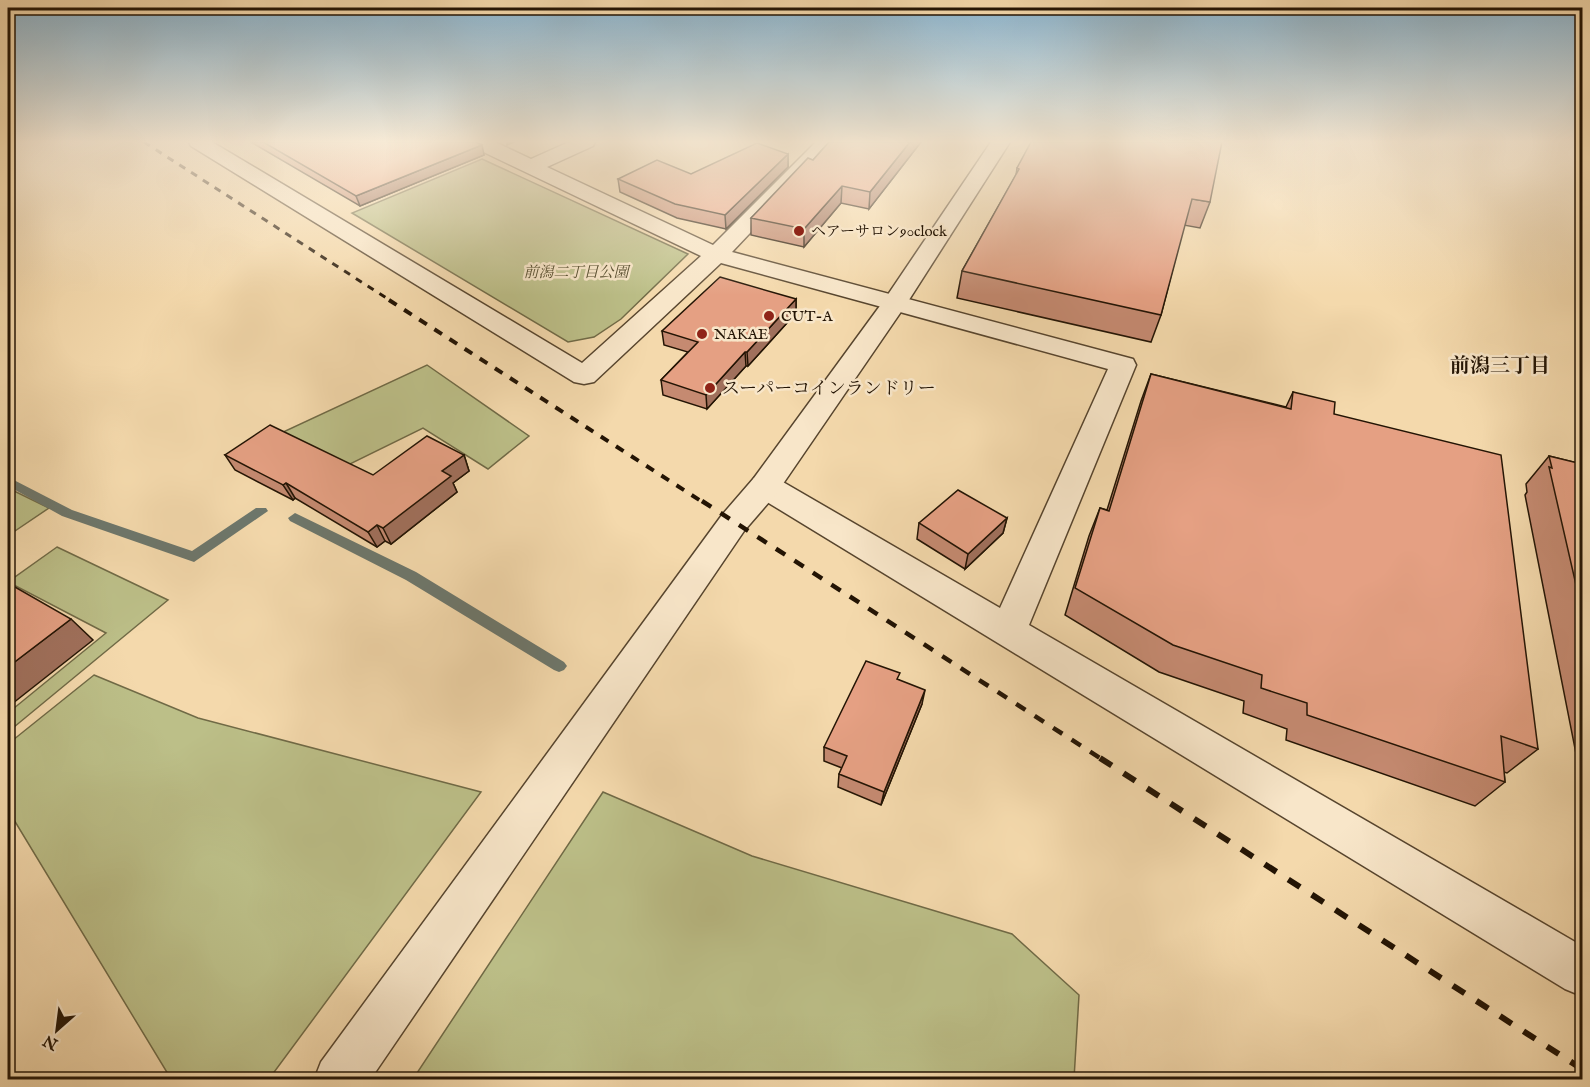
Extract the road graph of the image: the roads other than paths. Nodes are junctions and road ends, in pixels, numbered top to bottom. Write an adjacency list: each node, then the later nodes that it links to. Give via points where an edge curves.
1 (280, 193): 5 (street, via 584,376)
2 (584, 193): 5 (street)
3 (770, 193): 5 (street)
4 (968, 193): 6 (street)
5 (716, 255): 6 (street)
6 (895, 303): 7 (street); 8 (street, via 1123,365)
7 (765, 486): 8 (street); 10 (street, via 733,523)
8 (1008, 631): 9 (street)
9 (1582, 972)
10 (339, 1080)

